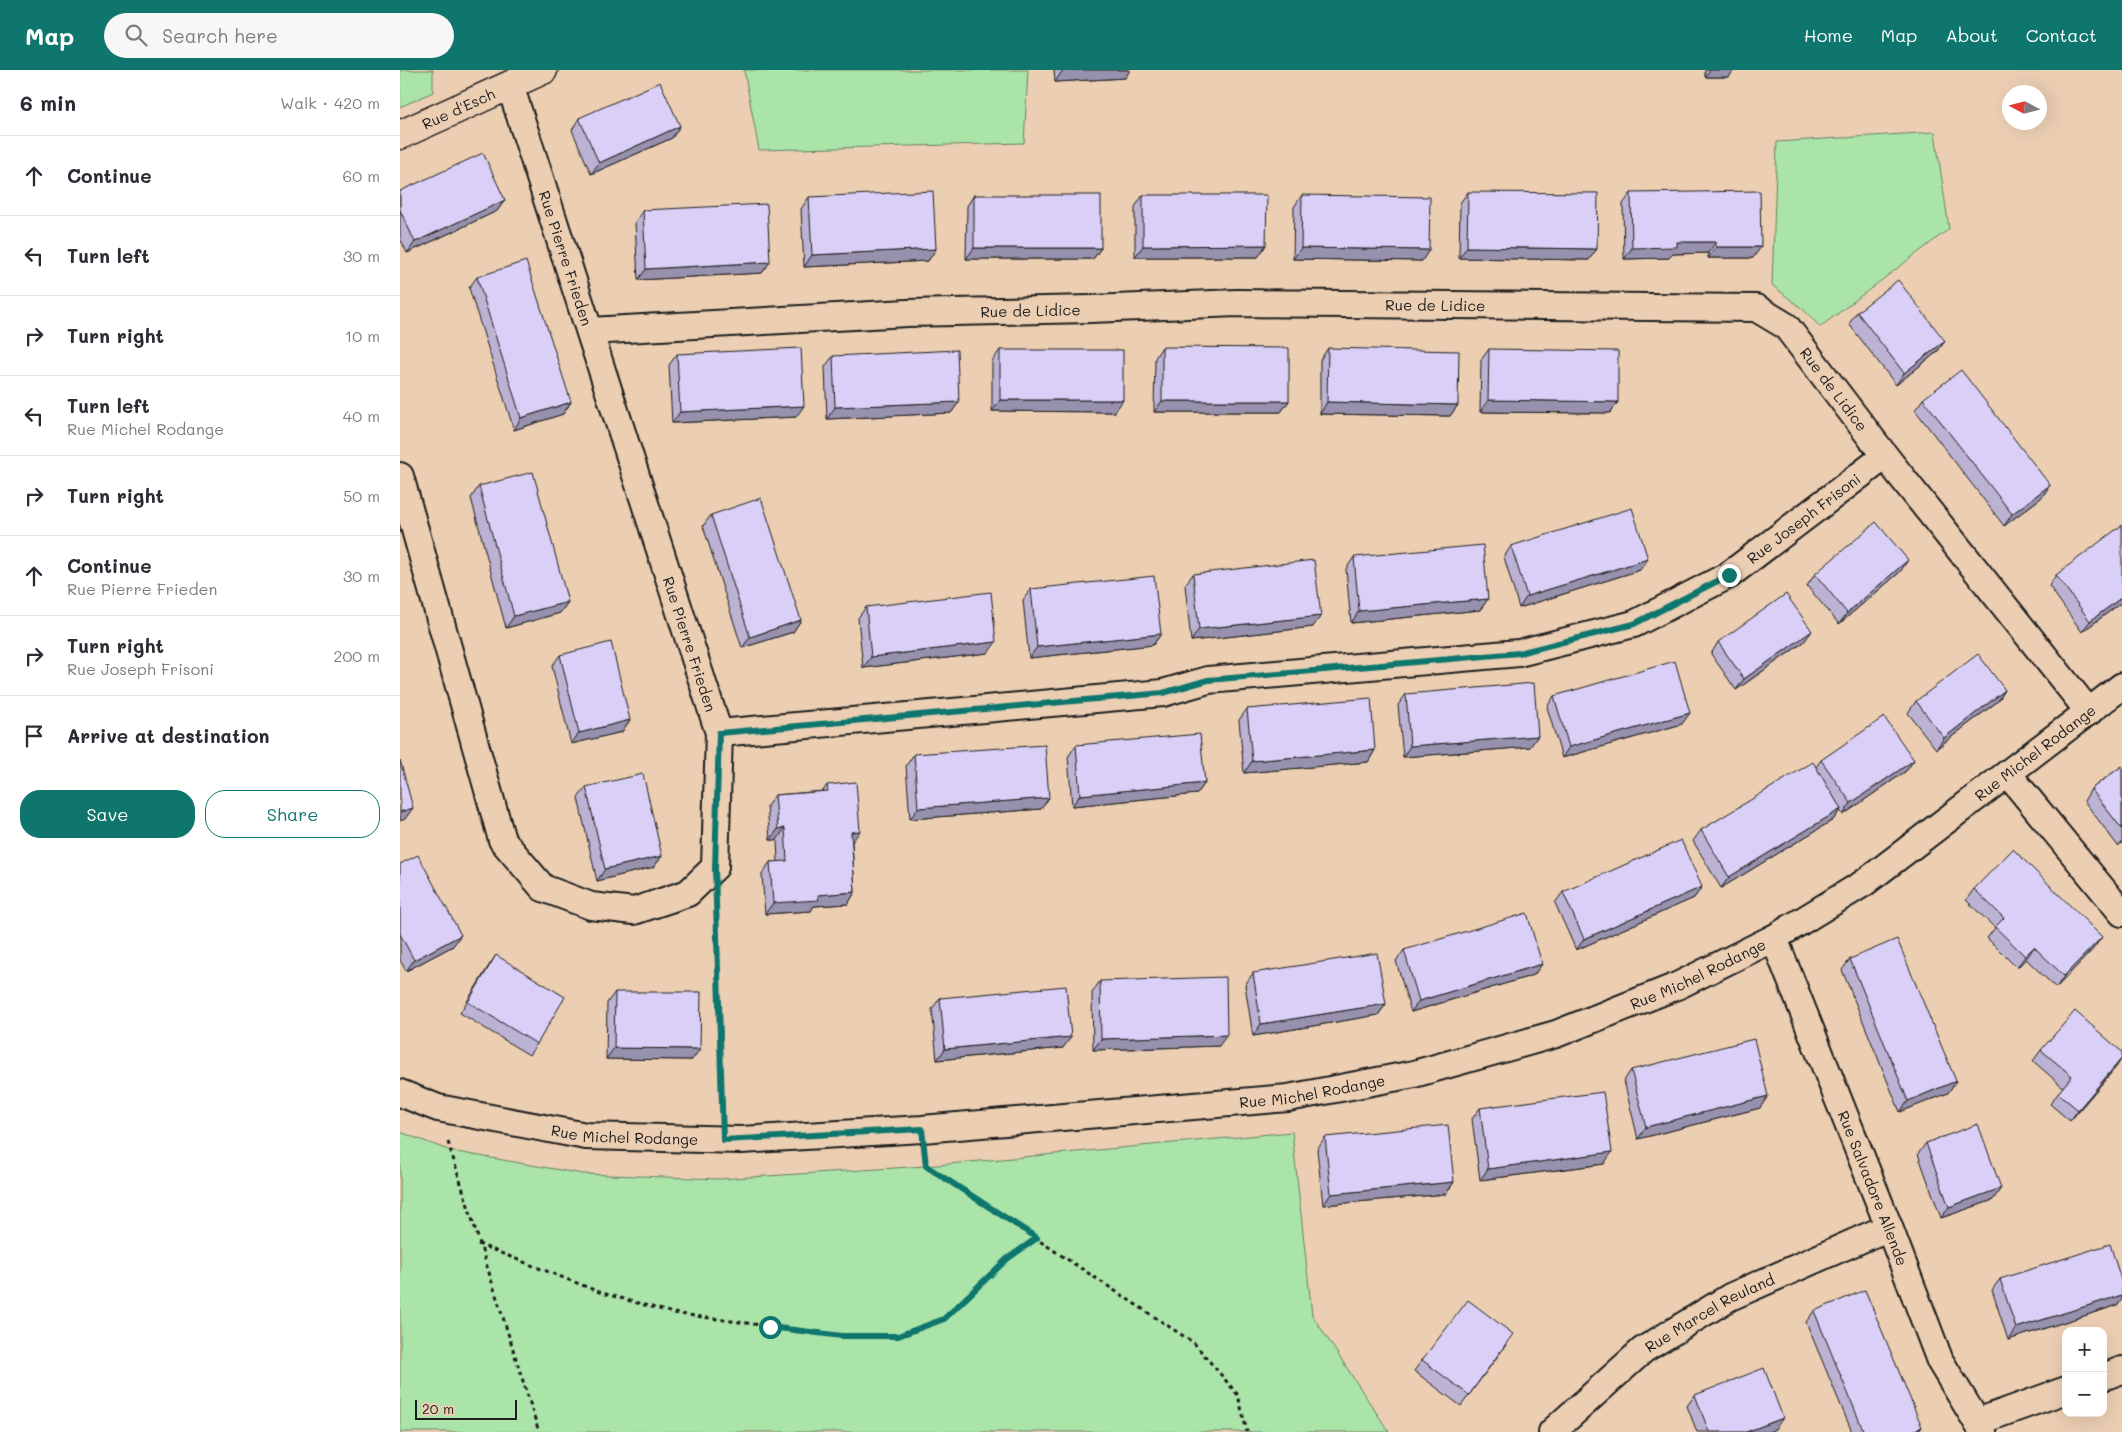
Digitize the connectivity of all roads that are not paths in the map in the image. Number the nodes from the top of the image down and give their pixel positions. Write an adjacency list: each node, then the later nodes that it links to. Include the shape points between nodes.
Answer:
1 (543, 70): 2 (main road, Rue d'Esch)
2 (510, 85): 3 (main road, Rue d'Esch); 4 (street, Rue Pierre Frieden)
3 (400, 135)
4 (590, 331): 5 (street, Rue de Lidice, via 908,313 1237,303 1756,308 1786,326); 9 (street, Rue Pierre Frieden)
5 (1885, 456): 8 (street, Rue de Lidice); 9 (street, Rue Joseph Frisoni, via 1729,575 1634,624 1519,653 1208,680 1163,693)
6 (400, 476): 9 (street, Rue Pierre Frieden, via 502,840 543,888 591,906 634,911 688,893 715,868)
7 (2122, 686): 8 (street, Rue Michel Rodange)
8 (2089, 712): 10 (street, Rue Michel Rodange)
9 (719, 733)
10 (2008, 774): 11 (street); 12 (street, Rue Michel Rodange, via 1864,883)
11 (2122, 913)
12 (1774, 938): 13 (street, Rue Michel Rodange, via 1677,986 1556,1034 1414,1074 1288,1098 922,1129 723,1140 586,1136 438,1108); 14 (street, Rue Salvadore Allende)
13 (400, 1093)
14 (1889, 1227): 18 (street, Rue Salvadore Allende, via 1940,1361); 19 (street, Rue Marcel Reuland, via 1730,1297 1643,1350)
15 (2122, 1370): 16 (street)
16 (2107, 1376)
17 (2062, 1392): 18 (street)
18 (1980, 1427)
19 (1552, 1432)

